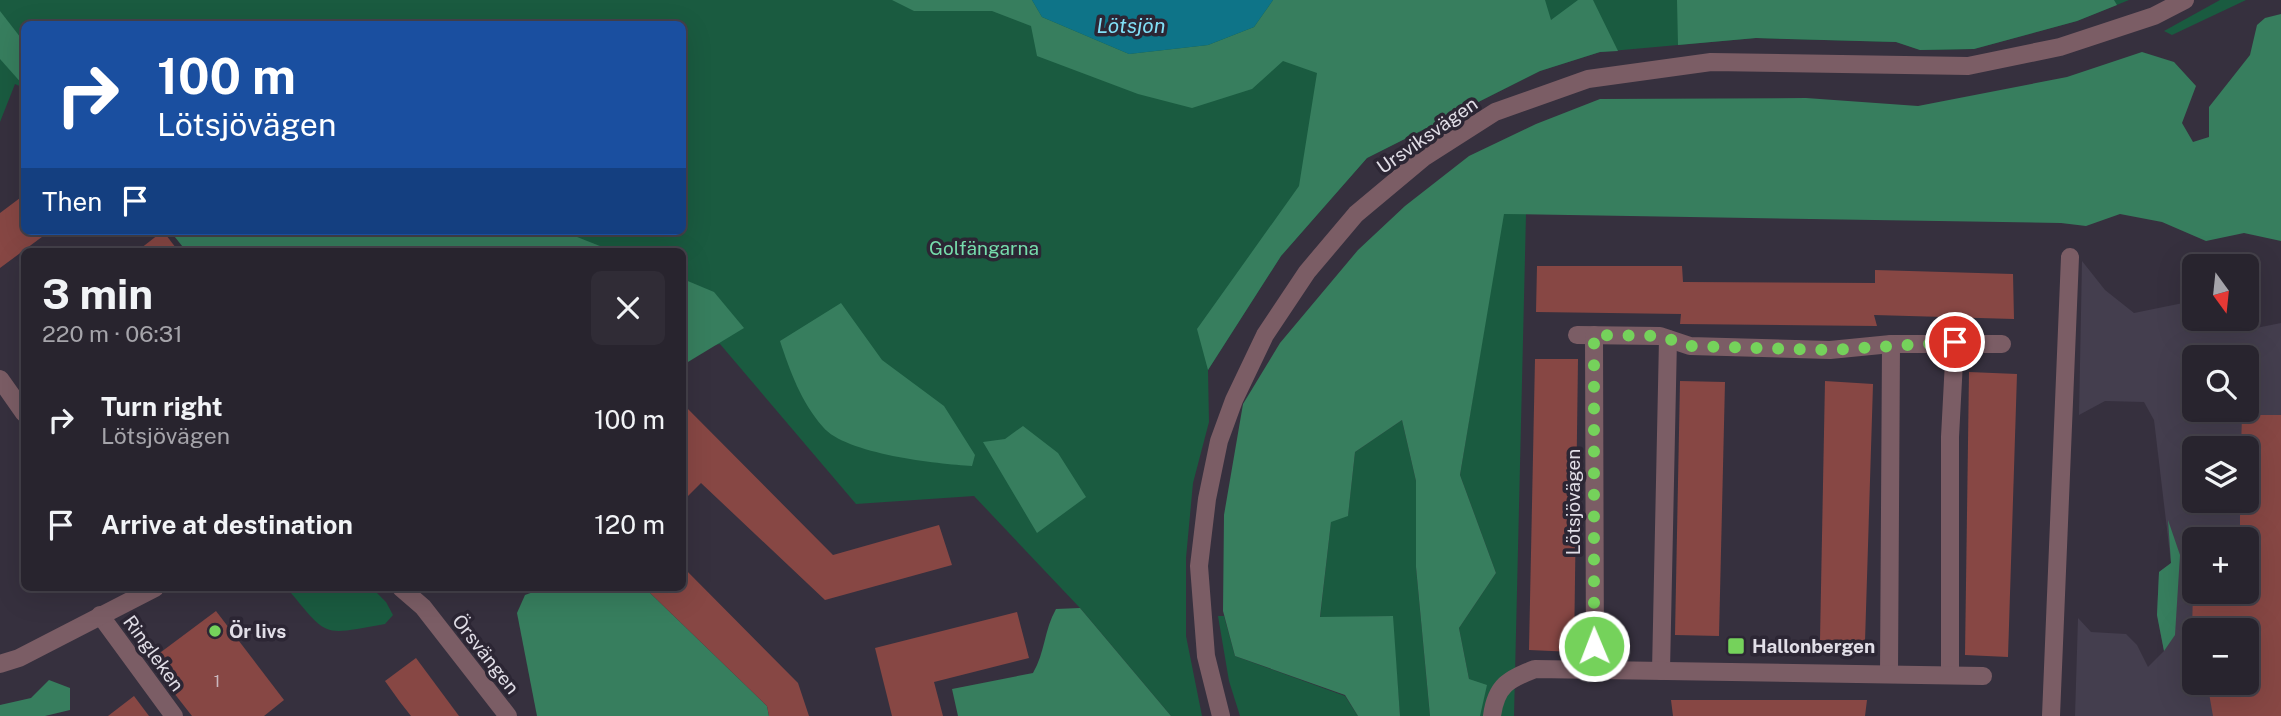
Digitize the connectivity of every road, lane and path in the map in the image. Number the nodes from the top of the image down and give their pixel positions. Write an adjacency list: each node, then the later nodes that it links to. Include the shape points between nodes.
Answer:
1 (2185, 0): 20 (street, Ursviksvägen, via 2154,16 2060,47 1968,66 1711,62 1588,79 1495,112 1423,158 1356,214 1307,272 1265,335 1219,441 1199,566 1206,656)
2 (2070, 257): 22 (street)
3 (1668, 339): 5 (street, Lötsjövägen, via 1690,346 1830,350); 13 (street, Lötsjövägen, via 1586,335); 14 (street)
4 (1955, 342): 5 (street, Lötsjövägen); 6 (street, Lötsjövägen); 16 (street, via 1950,437)
5 (1891, 344): 15 (street)
6 (2001, 344)
7 (0, 379): 8 (street)
8 (21, 409)
9 (148, 591): 11 (street)
10 (404, 591): 19 (street, Örsvängen, via 423,607)
11 (100, 615): 12 (street, via 19,659); 18 (street, Ringleken)
12 (0, 664)
13 (1595, 670): 14 (street); 21 (street, via 1535,669 1507,680 1493,704)
14 (1661, 671): 15 (street)
15 (1889, 674): 16 (street)
16 (1950, 675): 17 (street)
17 (1983, 676)
18 (174, 716)
19 (508, 716)
20 (1221, 716)
21 (1492, 716)
22 (2051, 716)

